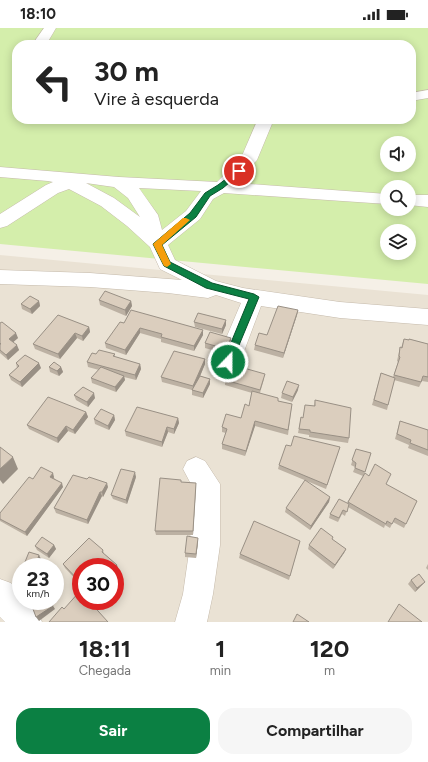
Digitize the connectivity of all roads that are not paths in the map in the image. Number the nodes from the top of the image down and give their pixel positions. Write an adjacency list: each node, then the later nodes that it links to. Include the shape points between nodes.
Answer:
1 (50, 28): 2 (street)
2 (42, 40)
3 (428, 94): 4 (street)
4 (416, 95)
5 (264, 124): 9 (street, via 249,160)
6 (0, 172): 7 (street)
7 (77, 180): 8 (street); 13 (street, via 52,189); 14 (street, via 92,194 144,230)
8 (118, 182): 9 (street); 14 (street, via 135,194 149,215)
9 (221, 187): 10 (street); 14 (street, via 207,195 193,215)
10 (380, 198)
11 (416, 200): 12 (street)
12 (428, 201)
13 (0, 222)
14 (158, 244): 16 (street, via 167,264 209,286)
15 (0, 277): 16 (street, via 90,280)
16 (249, 296): 17 (street, via 340,310); 18 (street)
17 (428, 317)
18 (228, 362)
19 (196, 469): 22 (street, via 206,484 205,545)
20 (0, 594): 21 (street)
21 (26, 622)
22 (191, 622)

